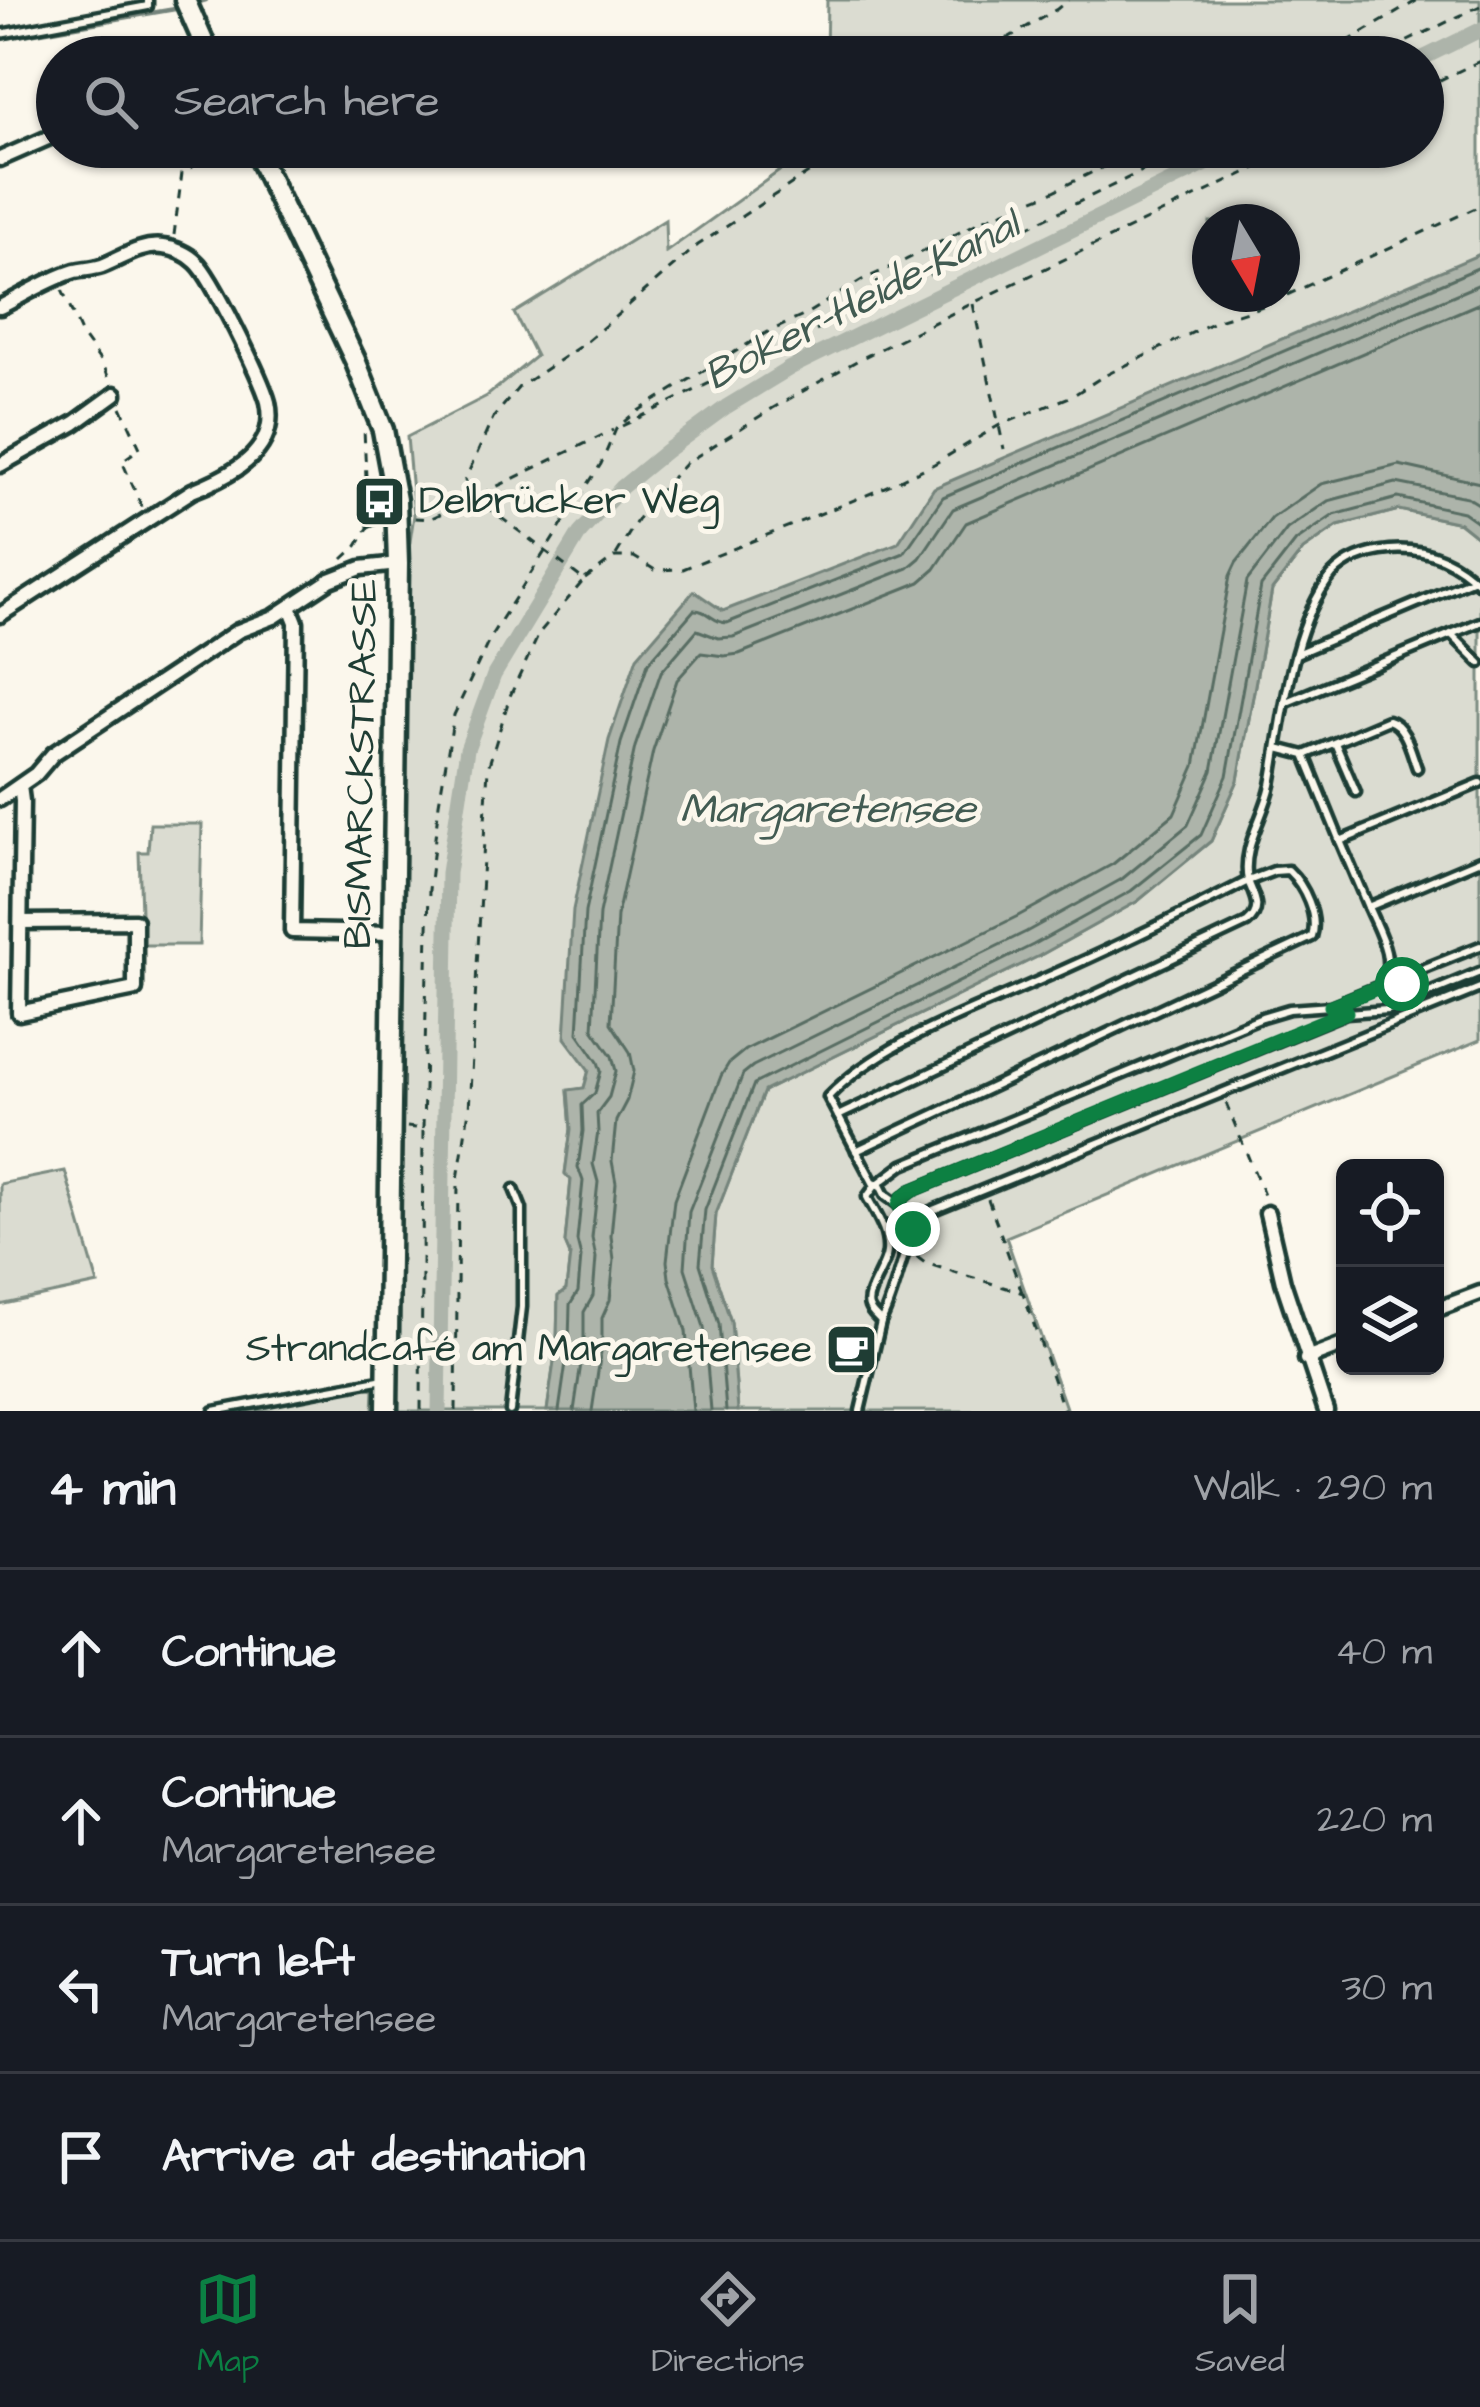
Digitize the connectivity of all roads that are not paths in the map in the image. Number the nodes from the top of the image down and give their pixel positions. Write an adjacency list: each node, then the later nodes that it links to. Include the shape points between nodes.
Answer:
1 (148, 0): 3 (lane)
2 (182, 2): 4 (main road)
3 (0, 34)
4 (199, 36)
5 (36, 143): 6 (street)
6 (0, 159)
7 (264, 168): 11 (main road, BISMARCKSTRASSE, via 383,430)
8 (0, 307): 14 (street, via 140,248 186,254 205,272 237,334 267,398 269,425 254,456)
9 (115, 394): 10 (street)
10 (0, 465)
11 (398, 564): 13 (street, via 330,580); 33 (main road, BISMARCKSTRASSE)
12 (1477, 582): 17 (lane); 17 (lane, via 1456,562 1426,553 1355,558 1321,592)
13 (290, 607): 25 (street, via 238,631 90,729); 33 (street, via 292,931)
14 (0, 615)
15 (1480, 622): 16 (lane)
16 (1451, 634): 18 (lane); 19 (lane)
17 (1296, 654): 19 (lane)
18 (1480, 663)
19 (1287, 702): 21 (lane)
20 (1336, 742): 22 (lane); 23 (lane, via 1394,721); 26 (lane)
21 (1278, 748): 22 (lane); 30 (lane, via 1245,866)
22 (1305, 755): 28 (lane)
23 (1417, 768)
24 (1480, 783): 28 (lane)
25 (20, 786): 27 (street); 32 (street)
26 (1356, 792)
27 (0, 799)
28 (1340, 841): 31 (lane)
29 (1480, 860): 31 (lane)
30 (1248, 881): 42 (lane, via 870,1061 828,1097); 42 (lane, via 1258,910 1247,923); 43 (lane, via 1288,870 1314,918 1312,937)
31 (1368, 907): 37 (lane, via 1388,955)
32 (21, 922): 32 (street, via 20,1013 135,989 134,921)
33 (393, 933): 54 (main road, BISMARCKSTRASSE)
34 (1480, 946): 36 (lane)
35 (1480, 972): 39 (lane)
36 (1399, 979): 37 (lane); 39 (lane)
37 (1382, 986): 40 (lane)
38 (1480, 988): 48 (lane)
39 (1420, 997): 41 (lane, via 1388,1010)
40 (1331, 1006): 41 (lane); 44 (lane, via 1262,1017 903,1166)
41 (1346, 1012): 46 (lane, via 911,1191)
42 (838, 1116): 43 (lane)
43 (856, 1151): 44 (lane)
44 (877, 1184): 46 (lane); 51 (lane, via 867,1197 887,1250 868,1296)
45 (514, 1189): 57 (lane, via 522,1209 522,1287)
46 (899, 1205): 48 (lane, via 907,1218)
47 (1268, 1213): 53 (street)
48 (921, 1215): 51 (lane)
49 (1480, 1293): 50 (street)
50 (1444, 1307)
51 (881, 1322): 58 (lane)
52 (1336, 1347): 53 (street)
53 (1306, 1358): 59 (street)
54 (388, 1378): 55 (lane); 56 (main road, BISMARCKSTRASSE)
55 (214, 1411)
56 (387, 1411)
57 (511, 1411)
58 (860, 1411)
59 (1326, 1411)

